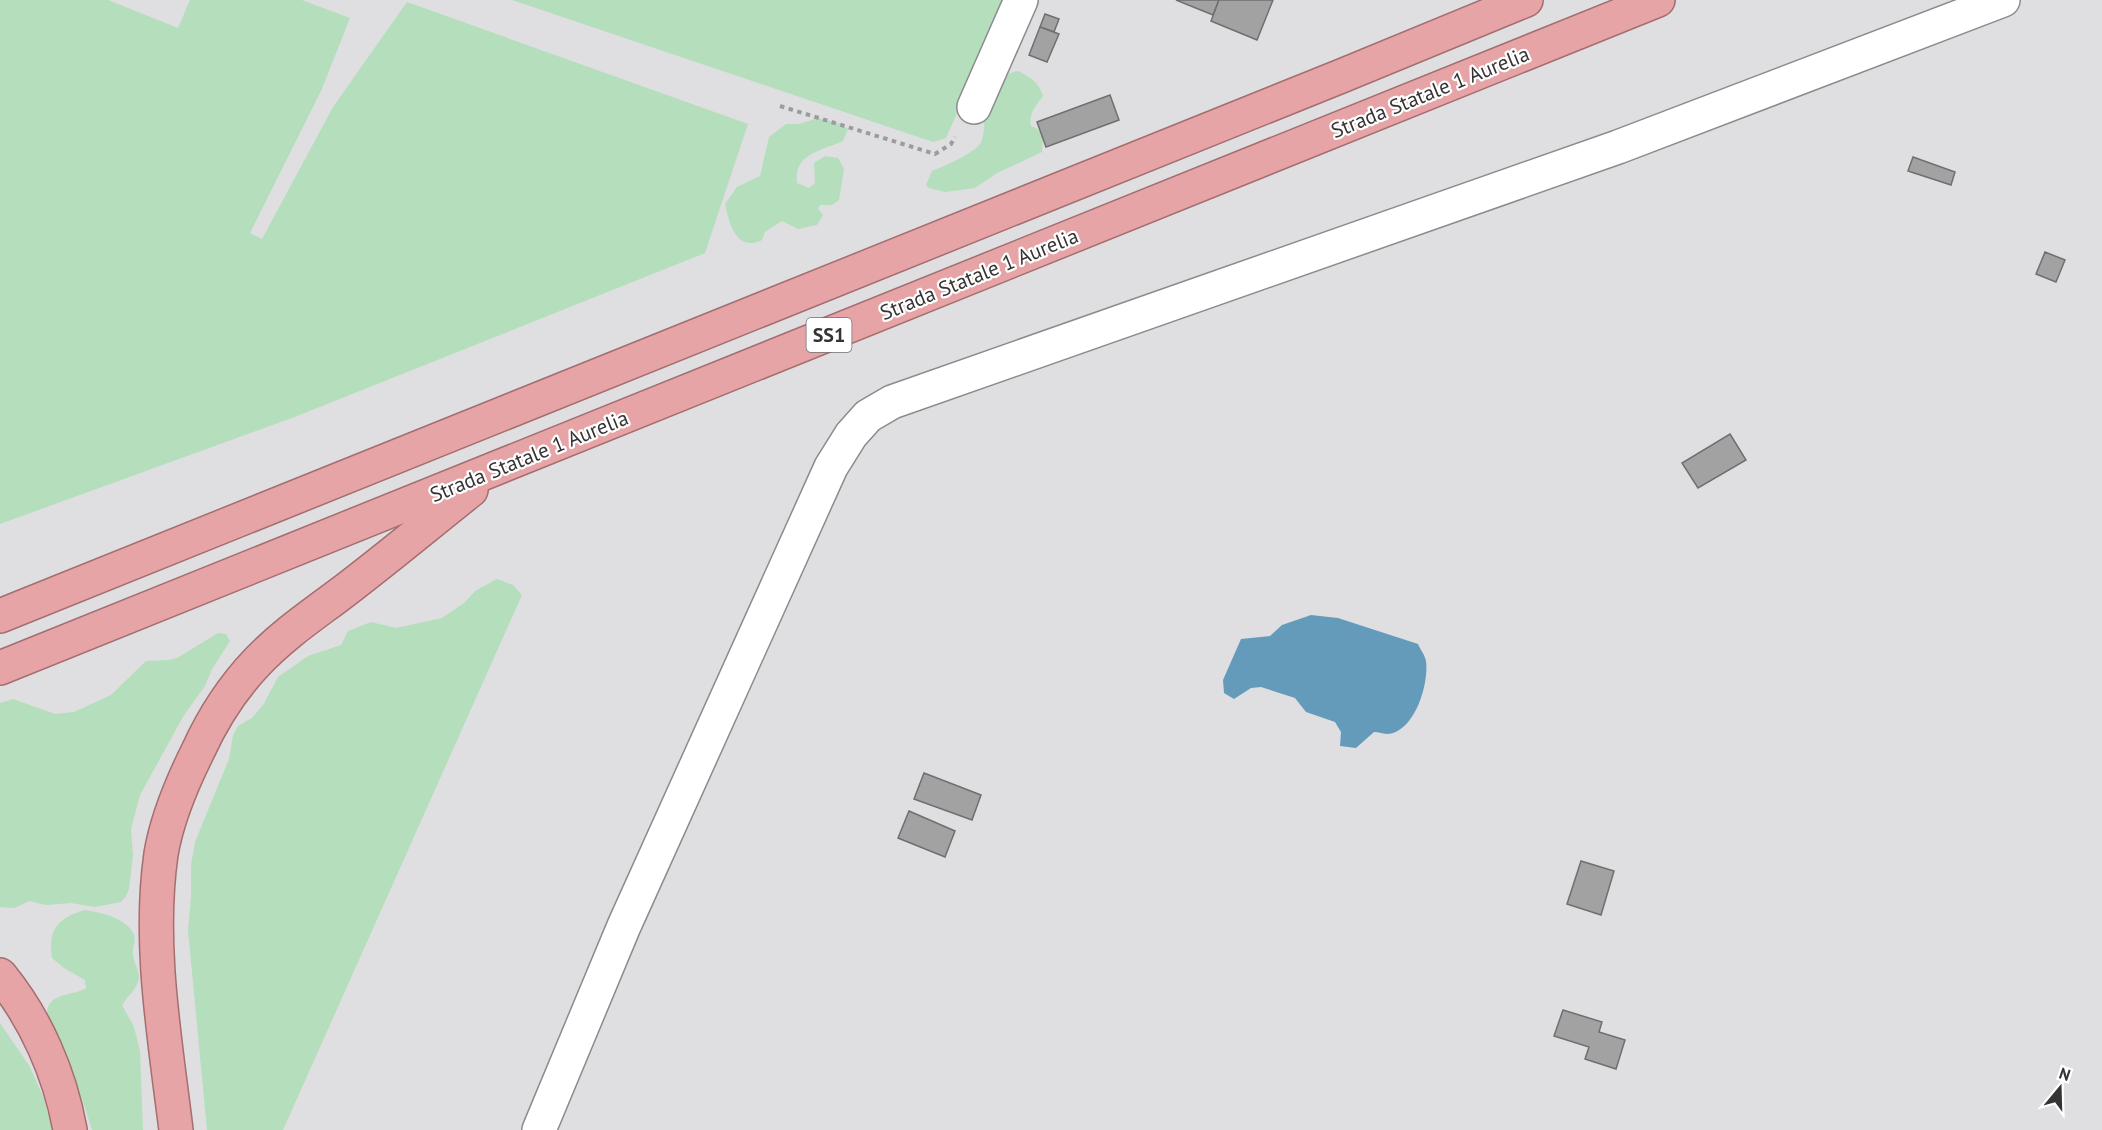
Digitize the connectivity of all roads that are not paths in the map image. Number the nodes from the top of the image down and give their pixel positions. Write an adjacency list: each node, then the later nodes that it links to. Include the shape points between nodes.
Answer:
1 (1021, 0): 5 (street)
2 (1526, 0): 7 (highway, SS1)
3 (1658, 0): 6 (highway, Strada Statale 1 Aurelia / SS1)
4 (2003, 0): 12 (street, via 1618,147 892,402 868,416 851,435 826,477 624,926)
5 (974, 107)
6 (499, 468): 8 (highway, Strada Statale 1 Aurelia / SS1); 11 (highway, via 298,623 232,691 186,774 162,852 158,896 160,1000)
7 (0, 616)
8 (0, 668)
9 (0, 975): 10 (highway, via 40,1038 55,1072)
10 (70, 1130)
11 (176, 1130)
12 (539, 1130)

